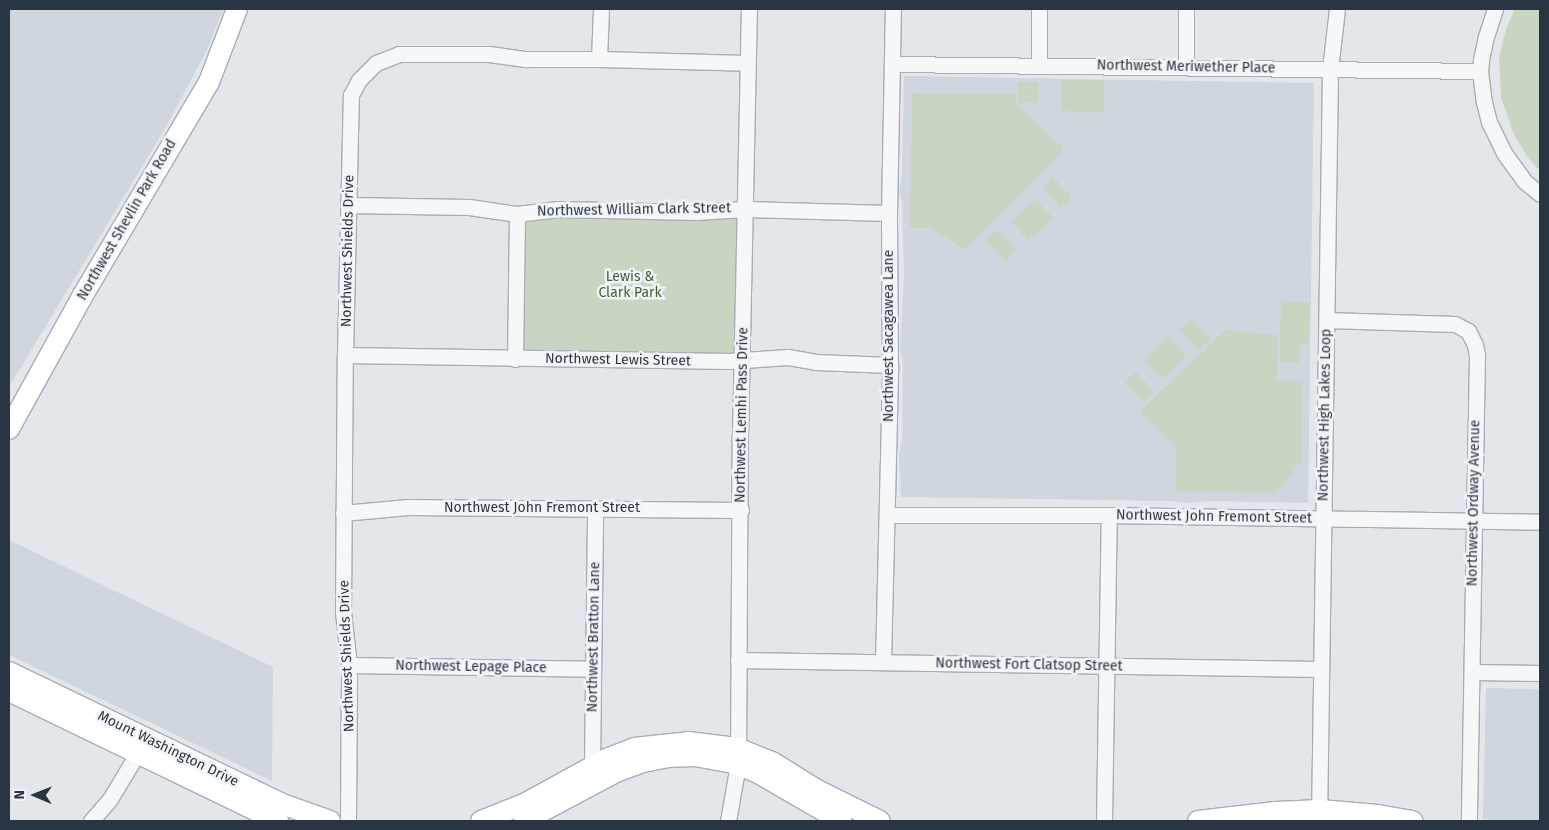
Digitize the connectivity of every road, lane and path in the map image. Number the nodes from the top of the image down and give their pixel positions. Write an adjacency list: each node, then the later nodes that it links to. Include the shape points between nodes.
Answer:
1 (237, 9): 26 (main road, Northwest Shevlin Park Road, via 209,82 83,295)
2 (601, 9): 9 (street)
3 (749, 9): 10 (street, Northwest Lemhi Pass Drive)
4 (893, 9): 11 (street, Northwest Sacagawea Lane)
5 (1039, 9): 12 (street)
6 (1186, 9): 13 (street)
7 (1337, 9): 14 (street, Northwest High Lakes Loop)
8 (1495, 9): 15 (street, via 1484,43)
9 (599, 59): 10 (street, Northwest Shields Drive); 17 (street, Northwest Shields Drive, via 399,54 376,63 359,80 351,95)
10 (747, 63): 18 (street, Northwest Lemhi Pass Drive)
11 (892, 64): 12 (street, Northwest Meriwether Place); 19 (street, Northwest Sacagawea Lane)
12 (1039, 65): 13 (street, Northwest Meriwether Place)
13 (1186, 67): 14 (street, Northwest Meriwether Place)
14 (1330, 69): 15 (street, Northwest Meriwether Place); 21 (street, Northwest High Lakes Loop)
15 (1480, 71): 16 (street, via 1484,102 1496,139 1513,168)
16 (1540, 194)
17 (349, 205): 20 (street, Northwest William Clark Street, via 469,207); 22 (street, Northwest Shields Drive)
18 (745, 208): 19 (street, Northwest William Clark Street); 20 (street, Northwest William Clark Street, via 696,212 558,210); 24 (street, Northwest Lemhi Pass Drive)
19 (889, 213): 25 (street, Northwest Sacagawea Lane)
20 (517, 214): 23 (street)
21 (1327, 320): 32 (street, Northwest High Lakes Loop); 33 (street, Northwest Ordway Avenue, via 1444,322 1468,331 1477,355)
22 (345, 354): 23 (street, Northwest Lewis Street); 29 (street, Northwest Shields Drive)
23 (515, 359): 24 (street, Northwest Lewis Street)
24 (742, 361): 25 (street, Northwest Lewis Street, via 788,357 815,362); 28 (street, Northwest Lemhi Pass Drive)
25 (890, 365): 30 (street, Northwest Sacagawea Lane)
26 (9, 429)
27 (595, 509): 28 (street, Northwest John Fremont Street); 29 (street, Northwest John Fremont Street, via 408,507); 39 (street, Northwest Bratton Lane)
28 (741, 510): 35 (street, Northwest Lemhi Pass Drive)
29 (343, 512): 37 (street, Northwest Shields Drive, via 343,612)
30 (887, 515): 31 (street, Northwest John Fremont Street); 36 (street, Northwest Sacagawea Lane)
31 (1109, 515): 32 (street, Northwest John Fremont Street); 38 (street)
32 (1322, 519): 33 (street, Northwest John Fremont Street); 40 (street, Northwest High Lakes Loop)
33 (1474, 521): 34 (street, Northwest John Fremont Street); 42 (street, Northwest Ordway Avenue)
34 (1540, 522)
35 (738, 660): 36 (street, Northwest Fort Clatsop Street); 46 (street, Northwest Lemhi Pass Drive)
36 (883, 662): 38 (street, Northwest Fort Clatsop Street)
37 (349, 665): 39 (street, Northwest Lepage Place); 52 (street, Northwest Shields Drive)
38 (1107, 666): 40 (street, Northwest Fort Clatsop Street); 58 (street)
39 (593, 669): 47 (street, Northwest Bratton Lane)
40 (1320, 669): 48 (street, Northwest High Lakes Loop)
41 (9, 672): 51 (main road, Mount Washington Drive, via 282,804)
42 (1472, 672): 43 (street); 61 (street, Northwest Ordway Avenue)
43 (1540, 673)
44 (9, 691): 45 (main road, Mount Washington Drive)
45 (137, 754): 49 (street, via 110,799); 50 (main road, Mount Washington Drive)
46 (737, 756): 47 (main road, via 705,743 658,744 634,748); 54 (main road, via 668,757 643,762 618,771); 55 (street, Northwest Lemhi Pass Drive); 56 (main road); 57 (main road, via 772,762 817,790)
47 (592, 766): 53 (main road, via 526,803)
48 (1320, 816): 59 (main road, via 1275,812); 60 (main road, via 1378,815)
49 (91, 821)
50 (278, 821)
51 (330, 821)
52 (348, 821)
53 (481, 821)
54 (524, 821)
55 (728, 821)
56 (841, 821)
57 (880, 821)
58 (1104, 821)
59 (1198, 821)
60 (1412, 821)
61 (1469, 821)

